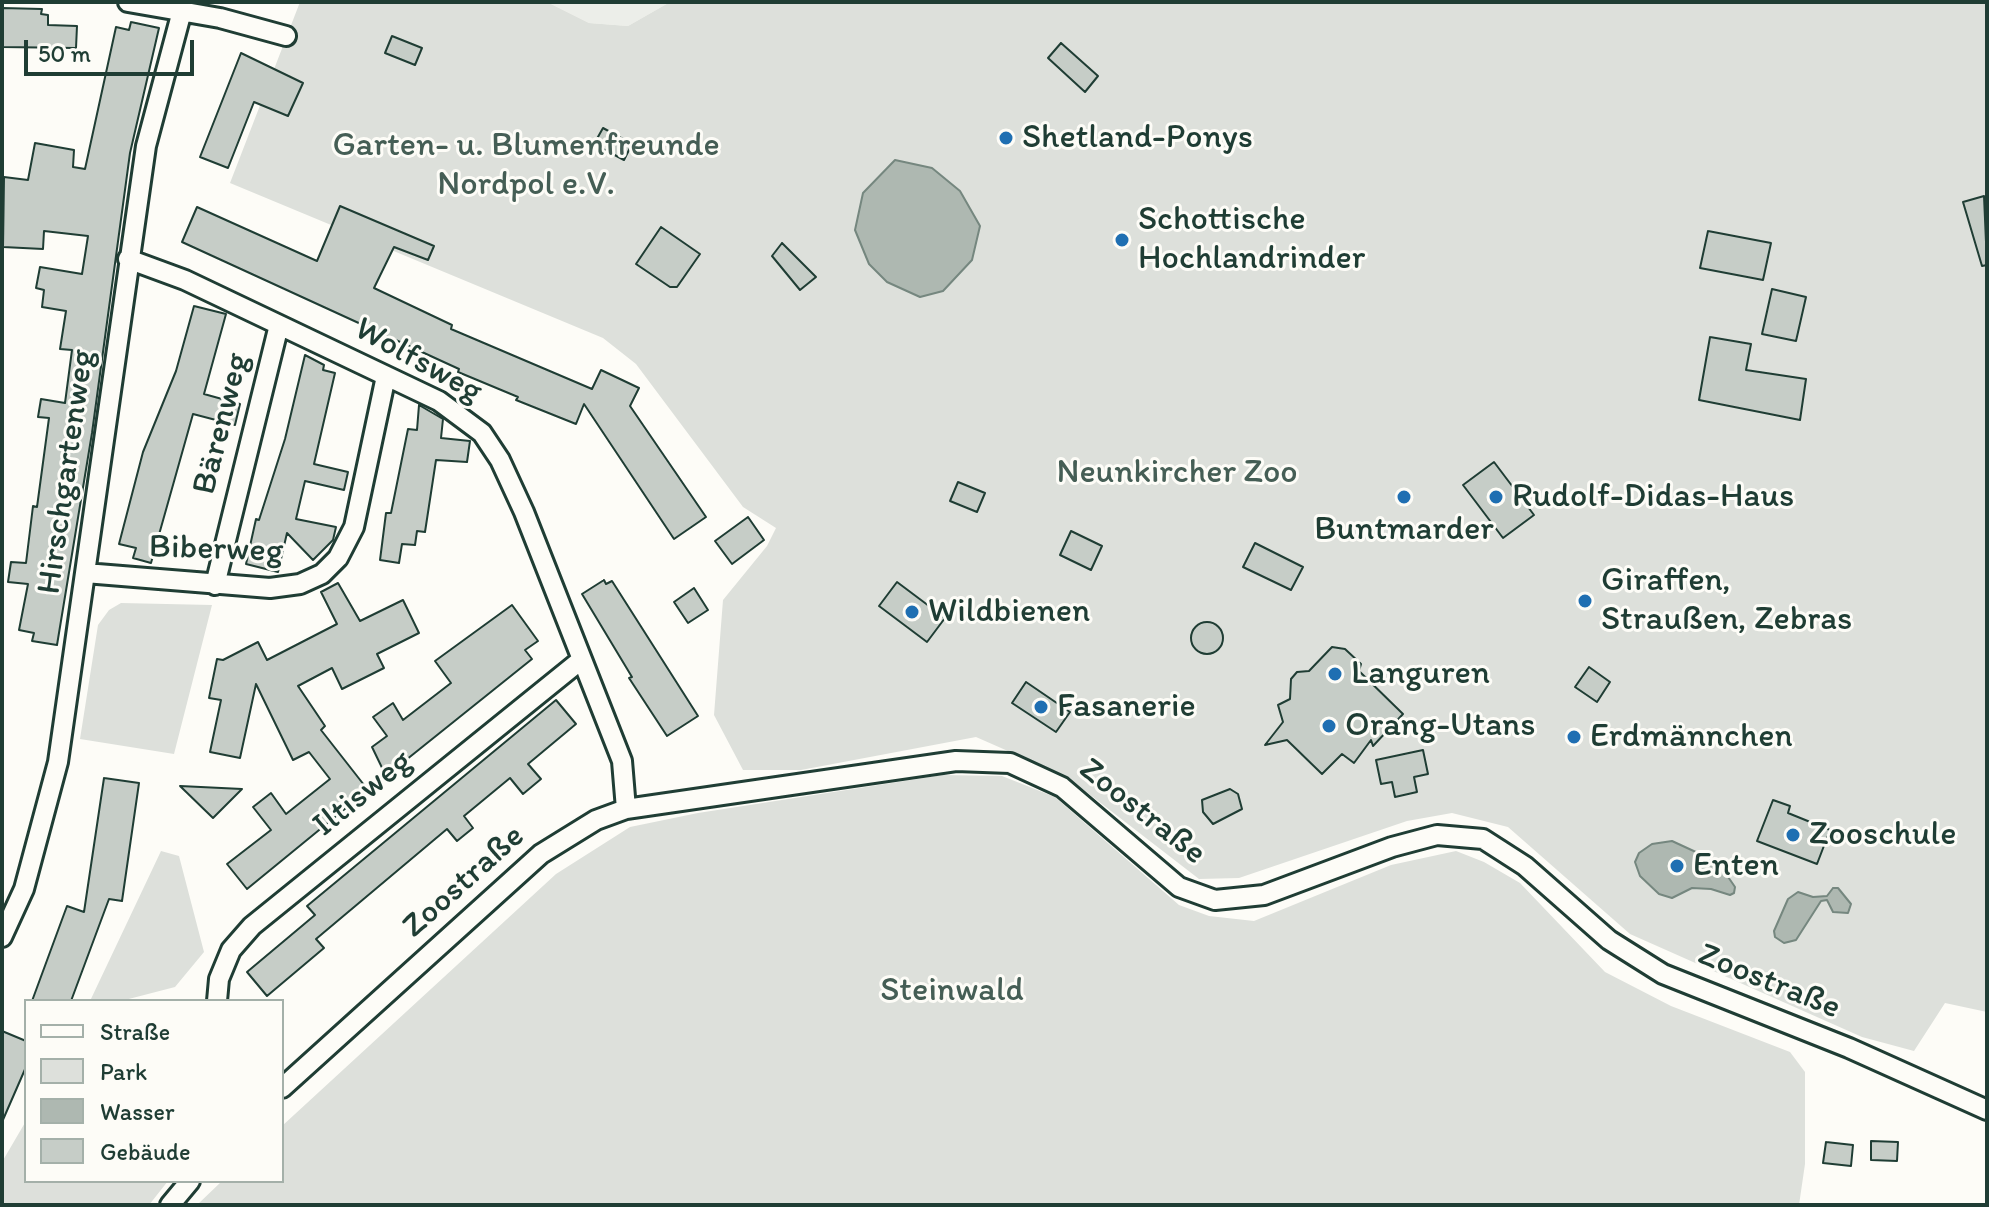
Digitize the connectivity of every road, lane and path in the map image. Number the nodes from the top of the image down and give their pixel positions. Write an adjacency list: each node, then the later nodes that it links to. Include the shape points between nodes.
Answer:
1 (128, 2): 2 (street)
2 (182, 11): 3 (street); 4 (street, Hirschgartenweg, via 146,146)
3 (286, 36)
4 (128, 259): 5 (street, Wolfsweg); 7 (street, Hirschgartenweg)
5 (279, 325): 6 (street, Wolfsweg); 8 (street, Bärenweg)
6 (386, 376): 8 (street, Biberweg, via 354,527 338,558 322,574 300,584); 9 (street, Wolfsweg, via 439,401 482,433 524,512)
7 (85, 573): 8 (street, Biberweg); 11 (street, Hirschgartenweg, via 58,762 24,889)
8 (215, 585)
9 (581, 660): 10 (street, Wolfsweg, via 622,761); 12 (street, Iltisweg, via 252,926 231,950)
10 (626, 809): 13 (street, Zoostraße, via 570,834 541,854); 14 (street, Zoostraße, via 956,761 1010,763 1062,787 1179,887 1215,900 1264,895 1437,835 1483,839 1525,866 1609,940 1663,974)
11 (2, 937)
12 (217, 999)
13 (284, 1086)
14 (1987, 1110)
15 (188, 1183): 16 (street)
16 (170, 1205)

